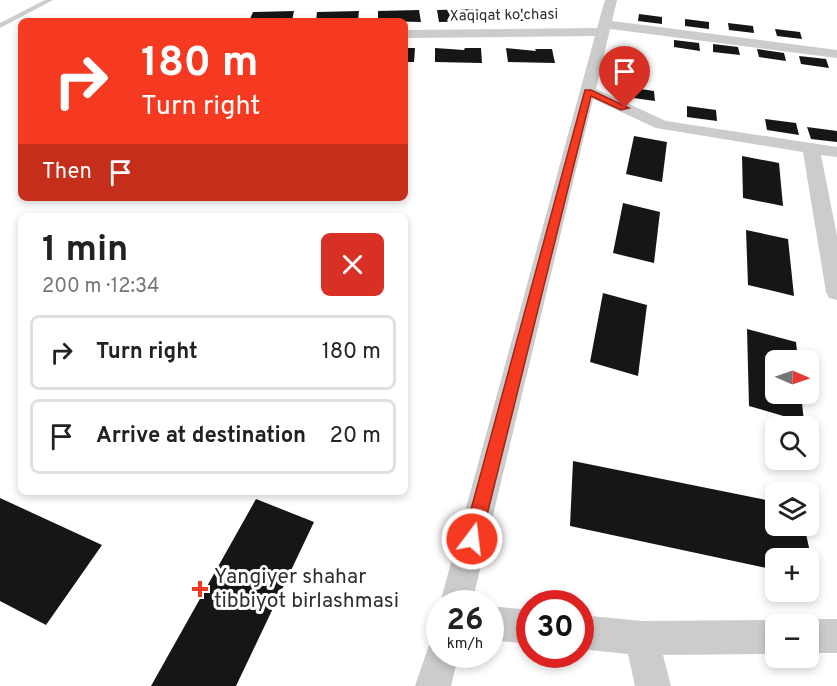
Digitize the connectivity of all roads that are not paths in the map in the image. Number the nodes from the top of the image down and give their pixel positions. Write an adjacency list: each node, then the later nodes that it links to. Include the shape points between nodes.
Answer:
1 (50, 0): 3 (lane)
2 (611, 0): 4 (street)
3 (0, 26)
4 (604, 28): 5 (street, Xaqiqat ko'chasi); 6 (street, Xaqiqat ko'chasi); 7 (street)
5 (408, 34)
6 (837, 54)
7 (588, 91): 8 (street, via 662,124); 11 (street)
8 (811, 148): 9 (street); 10 (street)
9 (837, 152)
10 (837, 292)
11 (459, 590)
12 (594, 633): 16 (street)
13 (819, 636): 14 (street)
14 (837, 636)
15 (765, 637): 16 (street)
16 (642, 638): 19 (street)
17 (438, 668): 18 (street)
18 (433, 686)
19 (653, 686)

